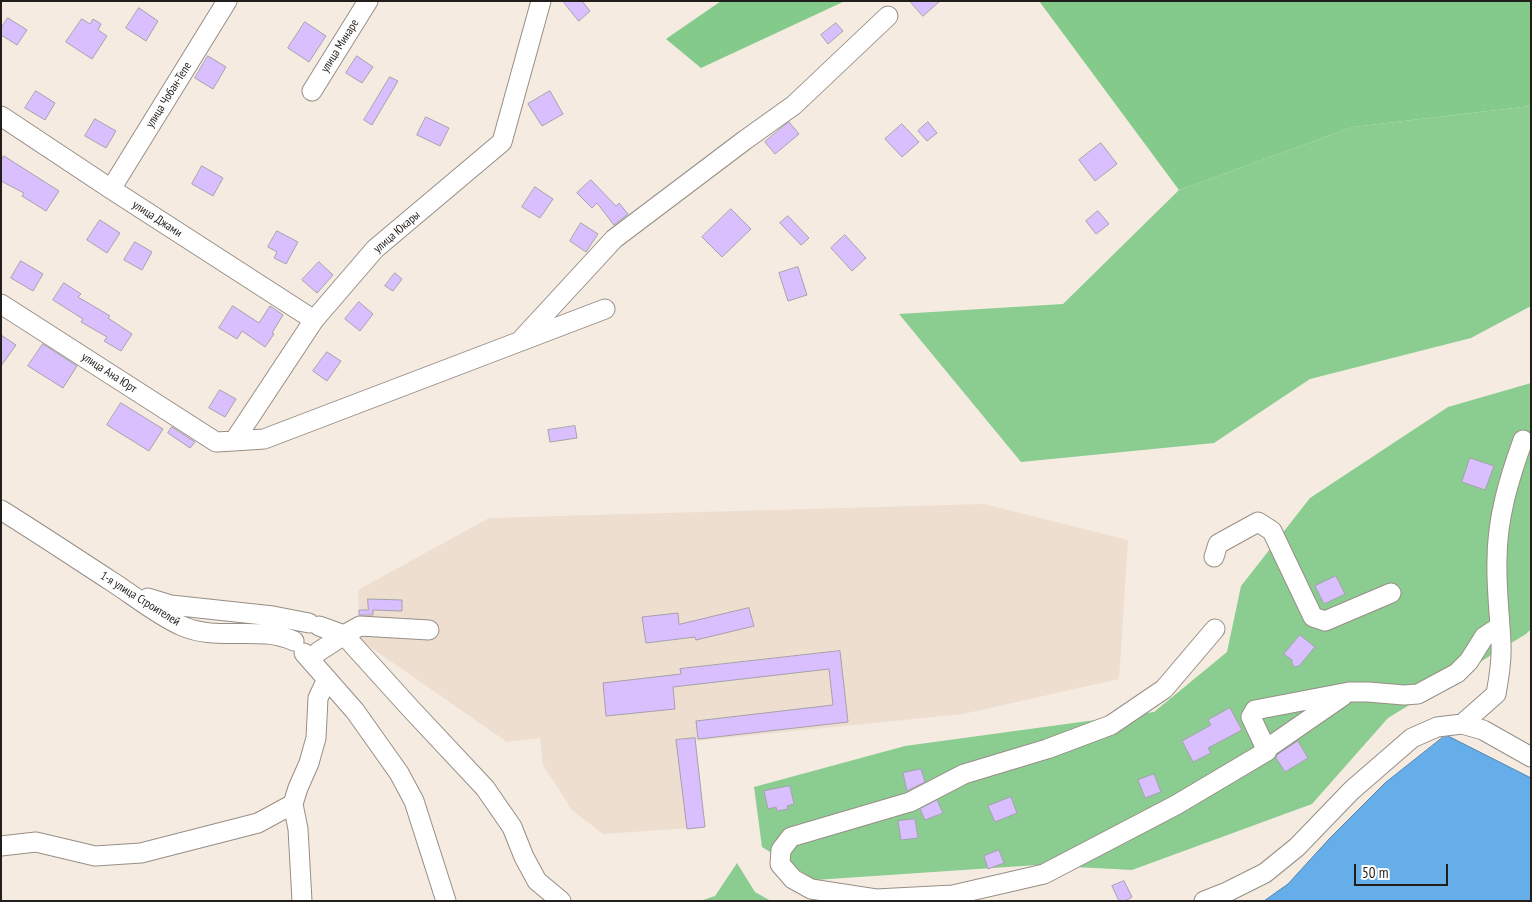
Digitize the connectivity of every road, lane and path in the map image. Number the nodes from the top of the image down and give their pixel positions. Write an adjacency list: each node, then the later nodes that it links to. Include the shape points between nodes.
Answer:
1 (228, 1): 7 (street, улица Чобан-Тепе)
2 (368, 1): 5 (street, улица Минаре)
3 (541, 1): 10 (street, улица Юкары, via 502,142 375,249)
4 (888, 16): 11 (street, via 794,105 614,238)
5 (312, 91)
6 (1, 116): 7 (street, улица Джами)
7 (111, 189): 10 (street, улица Джами)
8 (1, 304): 13 (street, улица Ана Юрт)
9 (605, 309): 11 (street)
10 (314, 320): 13 (street, улица Юкары)
11 (520, 341): 13 (street, via 264,439)
12 (1523, 440): 19 (street, via 1501,512 1496,559)
13 (225, 441)
14 (1, 510): 16 (street, 1-я улица Строителей)
15 (1214, 557): 17 (street, via 1218,544 1258,522 1272,530 1313,617 1325,622)
16 (111, 581): 18 (street, via 141,596 171,605 274,616); 23 (street, 1-я улица Строителей, via 182,626 208,634 283,636)
17 (1391, 593)
18 (314, 625): 22 (street); 23 (street, via 300,627 294,636); 23 (street, via 324,634 324,644)
19 (1499, 627): 25 (street, via 1484,637 1457,673 1418,694); 26 (street, via 1502,645 1496,694)
20 (1215, 628): 25 (street, via 1164,689 1111,725 964,774 910,802 791,837 781,850 780,864 793,879 810,889 876,899 953,895 1044,874 1176,805 1268,751 1251,717 1255,710)
21 (429, 630): 22 (street, via 360,626)
22 (344, 635): 23 (street); 33 (street, via 485,788 512,828 537,882)
23 (305, 649): 24 (street)
24 (328, 679): 29 (street, via 318,698 316,738); 32 (street, via 369,730 414,801)
25 (1349, 692): 27 (street)
26 (1462, 724): 28 (street, via 1483,730); 34 (street, via 1438,727 1412,738 1265,873)
27 (1272, 745)
28 (1531, 756)
29 (293, 804): 30 (street, via 258,823 141,853 96,856 36,842); 31 (street, via 298,829)
30 (1, 846)
31 (302, 901)
32 (446, 901)
33 (561, 901)
34 (1204, 901)

